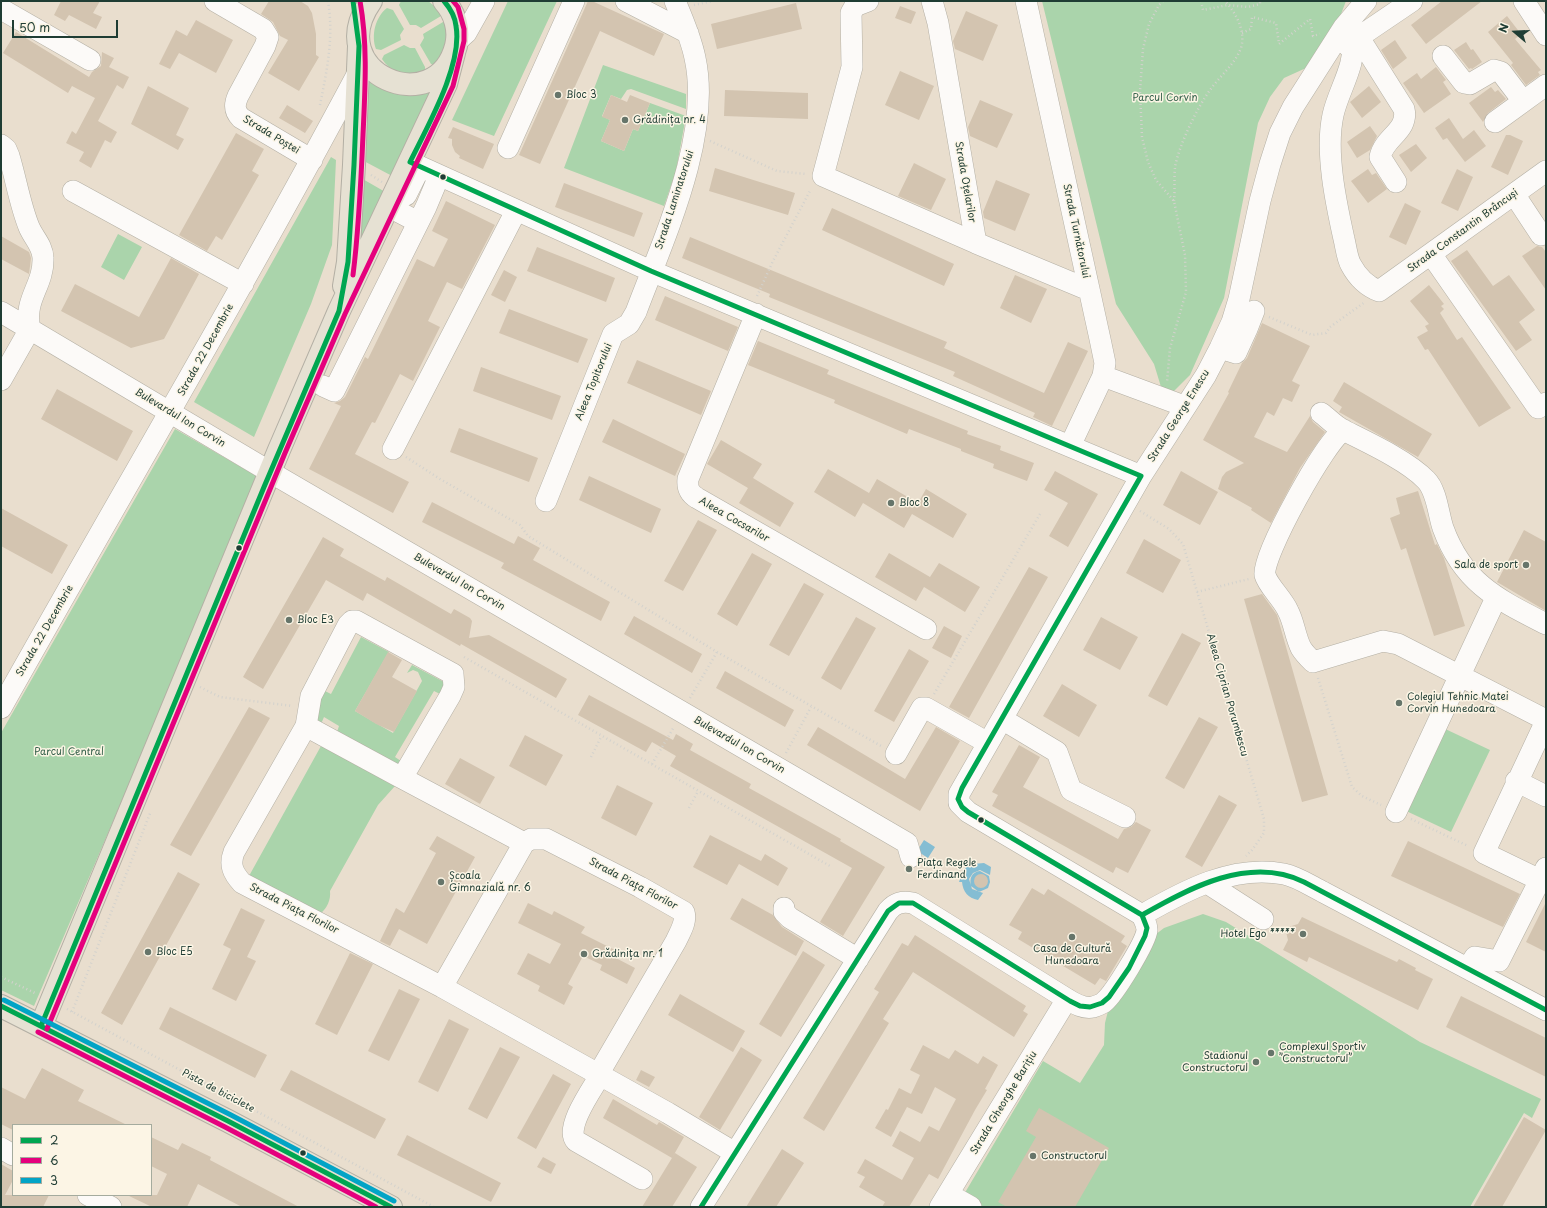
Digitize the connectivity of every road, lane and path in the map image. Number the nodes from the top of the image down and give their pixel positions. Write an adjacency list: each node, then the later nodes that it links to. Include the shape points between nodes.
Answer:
1 (215, 1): 38 (street, Strada Poștei, via 263,29 268,37 235,103 236,113)
2 (353, 1): 25 (main road)
3 (371, 1): 25 (main road, via 363,14)
4 (444, 1): 27 (main road, via 455,20)
5 (484, 1): 27 (street)
6 (574, 1): 37 (street)
7 (626, 1): 22 (street)
8 (675, 1): 22 (street, Strada Laminatorului)
9 (868, 1): 42 (street, via 855,6 851,13 852,67)
10 (932, 1): 50 (street, Strada Oțelarilor)
11 (1026, 1): 54 (street, Strada Turnătorului)
12 (1163, 1): 46 (path, via 1149,24 1143,49 1140,92 1142,138 1156,180)
13 (1201, 1): 19 (path, via 1203,10)
14 (1225, 1): 19 (path)
15 (1260, 1): 19 (path, via 1260,4 1248,7)
16 (1366, 1): 31 (street, Strada George Enescu, via 1344,27)
17 (1412, 1): 26 (street, Strada George Enescu)
18 (1524, 1): 24 (street)
19 (1228, 5): 23 (path, via 1239,22)
20 (1, 8): 29 (street)
21 (1324, 32): 23 (path, via 1313,36 1310,19 1279,44 1276,23 1252,17 1251,29)
22 (688, 33): 35 (street, Strada Laminatorului, via 695,59 698,86)
23 (1242, 33): 46 (path, via 1241,47 1234,60 1210,91 1184,140 1175,169)
24 (1546, 35)
25 (358, 37): 27 (main road, via 364,59 372,71 398,84 412,85 426,82 436,76 446,68); 30 (main road)
26 (1355, 38): 31 (street, Strada George Enescu); 43 (street, via 1404,109 1403,126 1383,147 1380,157); 55 (street, via 1352,61 1337,97 1332,118 1332,172 1338,212 1351,264 1368,287)
27 (456, 47): 39 (main road, via 446,84)
28 (1443, 56): 33 (street, via 1464,83 1470,84 1494,70 1501,72)
29 (90, 60)
30 (358, 73): 38 (street, Strada 22 Decembrie); 57 (main road, via 348,262)
31 (1310, 80): 59 (street, Strada George Enescu, via 1280,133 1270,164 1239,299)
32 (1546, 86): 33 (street)
33 (1523, 101): 34 (street)
34 (1495, 122)
35 (695, 134): 42 (path, via 777,172); 52 (street, Strada Laminatorului, via 678,197)
36 (1, 145): 60 (street, via 9,156 29,228 44,255 43,269 27,317)
37 (508, 148)
38 (312, 160): 53 (street, Strada 22 Decembrie)
39 (415, 164): 41 (street); 48 (street, via 402,204); 57 (main road)
40 (1546, 171): 45 (street, Strada Constantin Brâncuși)
41 (440, 176): 47 (street); 48 (street)
42 (822, 176): 50 (street); 58 (path, via 816,179 773,261)
43 (1396, 182)
44 (73, 191): 53 (street)
45 (1514, 194): 49 (street); 51 (street, Strada Constantin Brâncuși)
46 (1174, 201): 64 (path, via 1186,255 1186,292 1170,348)
47 (516, 211): 52 (street); 70 (street)
48 (418, 222): 57 (street)
49 (1541, 235)
50 (976, 243): 54 (street)
51 (1431, 254): 55 (street, Strada Constantin Brâncuși); 65 (street)
52 (651, 271): 58 (street); 73 (street, Aleea Topitorului, via 632,320 613,334)
53 (242, 284): 66 (street, Strada 22 Decembrie)
54 (1090, 290): 61 (street, Strada Turnătorului, via 1105,362)
55 (1380, 291): 59 (path, via 1330,327 1326,334 1312,335)
56 (1, 312): 60 (street, Bulevardul Ion Corvin)
57 (356, 312): 63 (street, via 334,390); 71 (main road)
58 (753, 313): 69 (street); 80 (street, Aleea Cocsarilor, via 688,479 687,486 690,492)
59 (1244, 321): 64 (street, Strada George Enescu, via 1220,348 1206,375)
60 (30, 329): 62 (street); 66 (street, Bulevardul Ion Corvin)
61 (1103, 376): 64 (street); 69 (street)
62 (1, 380)
63 (323, 386)
64 (1175, 403): 72 (street, Strada George Enescu)
65 (1542, 405)
66 (170, 413): 71 (street, Bulevardul Ion Corvin); 87 (street, Strada 22 Decembrie)
67 (1322, 413): 68 (street)
68 (1344, 430): 76 (street, via 1330,443 1281,528 1268,556); 78 (street, via 1405,464 1428,481 1449,543 1459,561 1475,581)
69 (1070, 446): 72 (street)
70 (393, 449): 81 (path, via 520,526 528,536)
71 (270, 472): 89 (street, Bulevardul Ion Corvin); 121 (main road)
72 (1141, 476): 74 (street, Strada George Enescu)
73 (546, 501)
74 (1125, 504): 77 (path, Aleea Ciprian Porumbescu, via 1145,513 1169,529 1183,544); 91 (street, Strada George Enescu)
75 (1040, 514): 88 (path)
76 (1265, 575): 77 (path); 83 (street, via 1288,611 1302,649)
77 (1197, 592): 109 (path, Aleea Ciprian Porumbescu, via 1264,819 1264,833)
78 (1496, 598): 79 (street); 84 (street)
79 (1546, 624)
80 (926, 629)
81 (717, 652): 86 (path); 89 (path)
82 (464, 657): 93 (path)
83 (1313, 662): 84 (street, via 1383,640 1398,644); 104 (path, via 1352,787 1362,796)
84 (1461, 676): 92 (street); 104 (street)
85 (200, 687): 90 (path, via 220,697)
86 (811, 707): 95 (path); 98 (path)
87 (1, 708)
88 (926, 708): 94 (street); 95 (street, via 922,708)
89 (683, 712): 97 (path); 98 (street, Bulevardul Ion Corvin)
90 (307, 717): 99 (street); 99 (street, Strada Piața Florilor, via 311,696 352,621 360,622 454,674 454,687 450,696); 119 (street, Strada Piața Florilor, via 234,852 231,860 232,869 242,882)
91 (1002, 719): 94 (street, Strada George Enescu); 105 (street, via 1057,752 1071,790)
92 (1546, 720): 100 (street)
93 (601, 737): 96 (path); 97 (path)
94 (988, 743): 114 (street, Strada George Enescu, via 959,794 959,803 968,812)
95 (896, 754)
96 (591, 757)
97 (652, 764): 101 (path)
98 (778, 768): 108 (street, Bulevardul Ion Corvin, via 907,843)
99 (402, 778): 106 (street)
100 (1516, 781): 102 (street); 107 (street)
101 (698, 791): 103 (path); 110 (path)
102 (1546, 796)
103 (689, 808)
104 (1396, 812): 107 (path)
105 (1125, 817)
106 (524, 843): 119 (street); 125 (street, Strada Piața Florilor, via 531,839 546,839 684,912 685,917 676,941)
107 (1484, 853): 111 (street)
108 (910, 857)
109 (1242, 860)
110 (830, 866)
111 (1544, 876): 117 (street, via 1500,961 1475,957)
112 (1207, 883): 114 (street, via 1172,898); 115 (street); 117 (street, via 1250,873 1268,872 1285,875 1323,892)
113 (784, 908): 116 (street, via 784,912 790,918)
114 (1142, 915): 120 (street, via 1146,924 1145,936 1112,994 1104,1003 1085,1007)
115 (1262, 919)
116 (858, 959): 120 (street, via 888,911 900,902 913,903); 127 (street)
117 (1468, 968): 123 (street)
118 (1, 977): 121 (path, Pista de biciclete)
119 (442, 987): 125 (street, Strada Piața Florilor)
120 (1067, 999): 131 (street, Strada Gheorghe Barițiu)
121 (52, 1001): 124 (main road); 134 (path, Pista de biciclete)
122 (1, 1006): 124 (main road)
123 (1546, 1010)
124 (41, 1026): 133 (main road)
125 (600, 1074): 127 (street, Strada Piața Florilor); 129 (street, via 573,1124 572,1135 576,1141)
126 (1, 1148): 128 (street)
127 (735, 1153): 135 (street)
128 (12, 1154)
129 (642, 1179)
130 (90, 1196): 132 (street)
131 (944, 1200): 136 (street)
132 (111, 1207)
133 (391, 1207)
134 (434, 1207)
135 (700, 1207)
136 (971, 1207)

